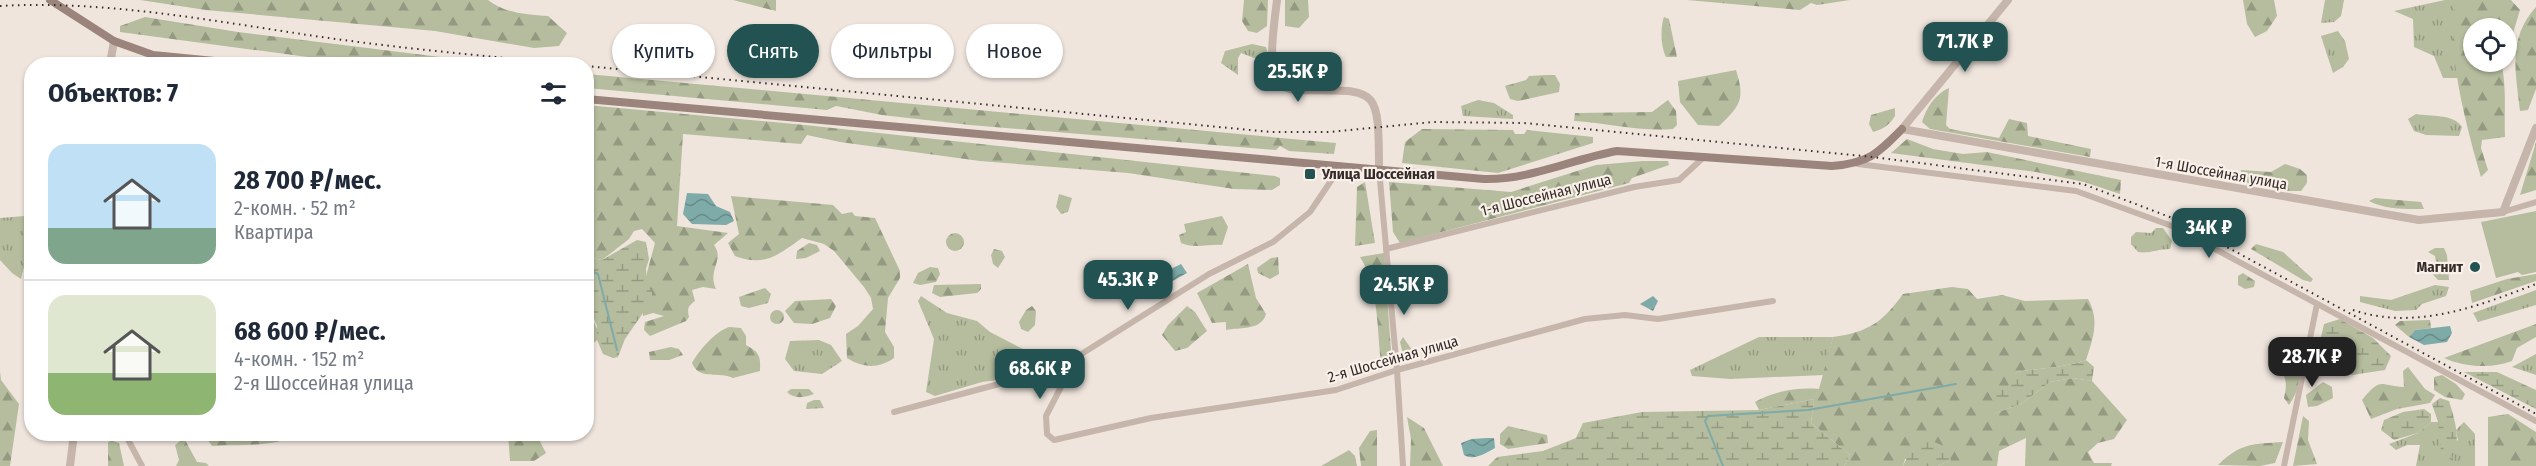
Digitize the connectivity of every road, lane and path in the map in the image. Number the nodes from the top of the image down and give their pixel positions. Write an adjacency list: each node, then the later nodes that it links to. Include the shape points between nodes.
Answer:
1 (50, 0): 4 (main road)
2 (1277, 0): 13 (street, via 1273,67 1276,80 1293,90 1358,92 1371,98 1379,126)
3 (2008, 0): 9 (street)
4 (114, 41): 5 (street); 6 (main road, via 153,55)
5 (111, 57)
6 (173, 57)
7 (594, 100): 12 (main road)
8 (2536, 128): 15 (street)
9 (1902, 129): 11 (main road, via 1873,157); 15 (street, 1-я Шоссейная улица, via 2419,220)
10 (1705, 156): 11 (main road, via 1832,166); 13 (main road, via 1617,151 1501,179); 16 (street, 1-я Шоссейная улица, via 1679,180)
11 (1858, 164): 18 (street, via 2076,191 2172,226)
12 (1341, 166): 13 (main road); 19 (street, via 1310,212 1273,242 1209,274)
13 (1379, 169): 16 (street)
14 (2536, 202): 15 (street, 1-я Шоссейная улица)
15 (2503, 212)
16 (1386, 249): 20 (street)
17 (1773, 301): 20 (street, 2-я Шоссейная улица, via 1658,319 1625,315 1585,319)
18 (2317, 304): 22 (street); 28 (street)
19 (1076, 358): 20 (street, 2-я Шоссейная улица, via 1046,416 1047,434 1054,440 1151,418 1336,390); 21 (street, via 1048,375)
20 (1397, 370): 27 (street)
21 (894, 412)
22 (2536, 421)
23 (73, 441): 25 (street)
24 (129, 441): 26 (street)
25 (70, 466)
26 (142, 466)
27 (1403, 466)
28 (2284, 466)

